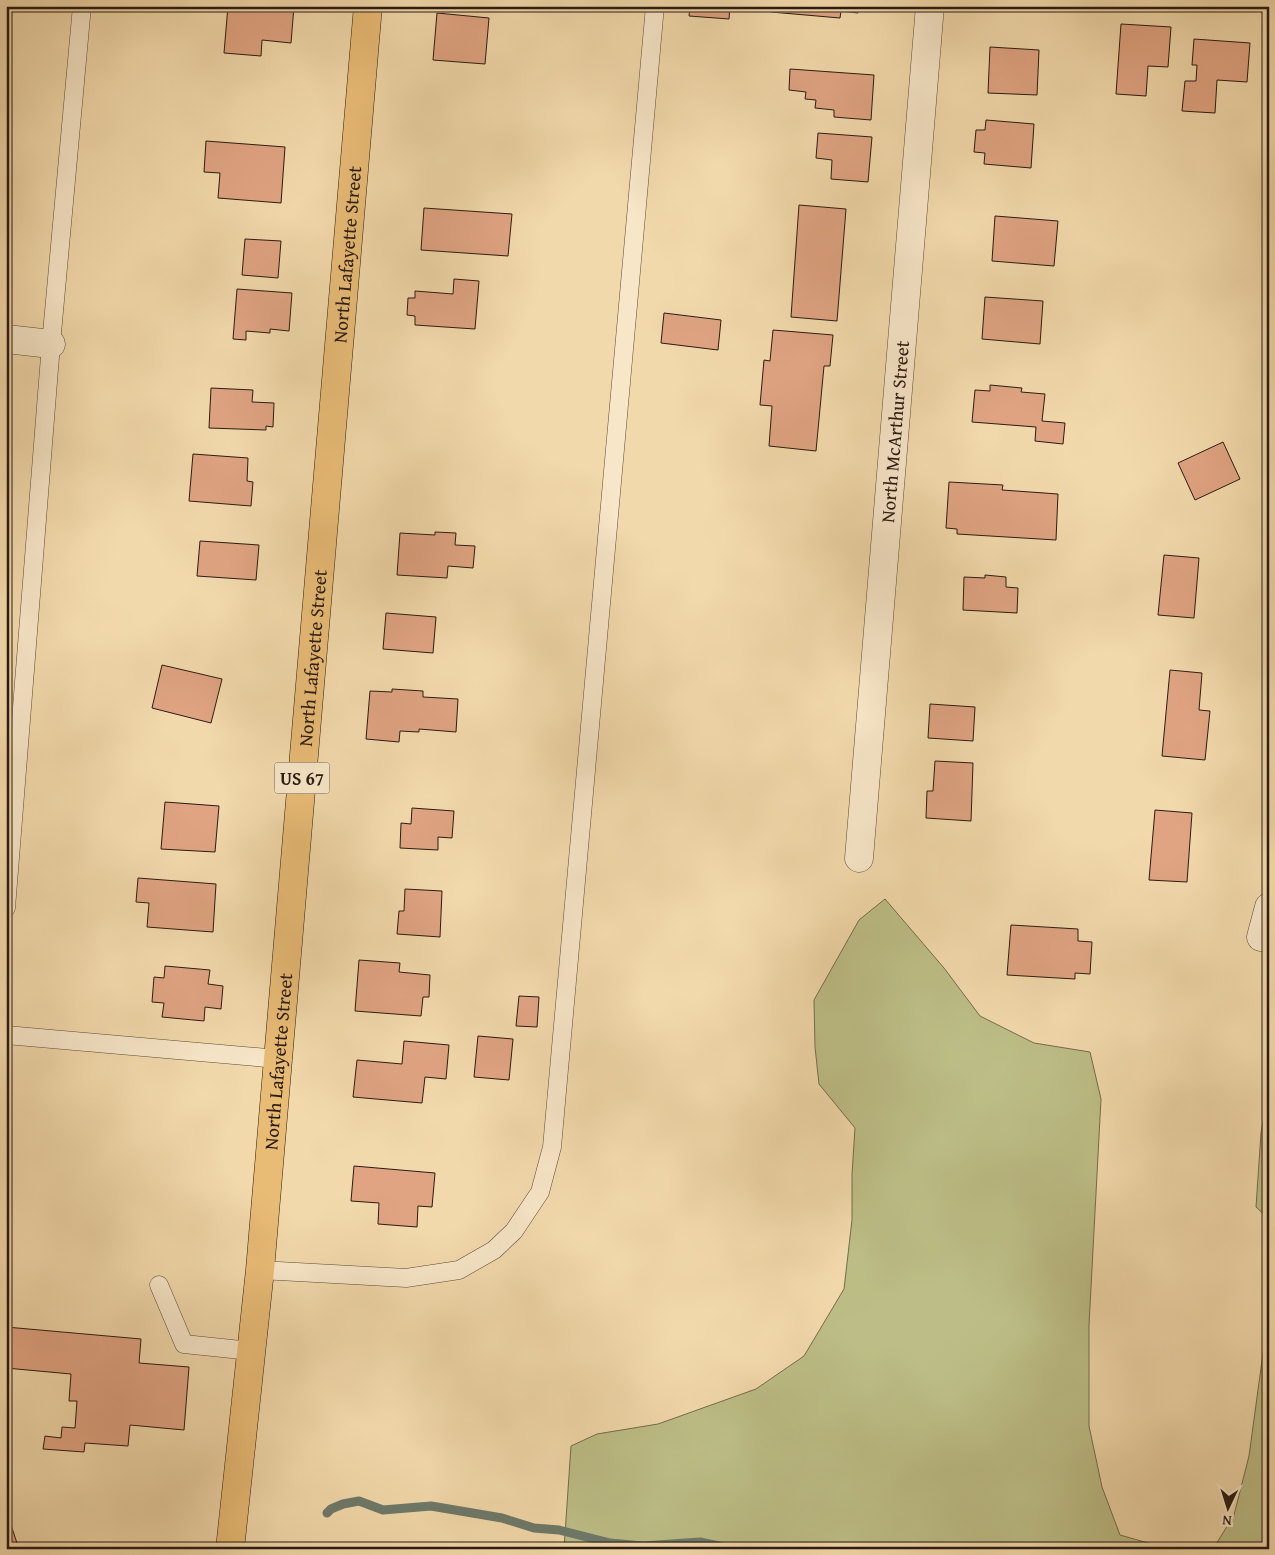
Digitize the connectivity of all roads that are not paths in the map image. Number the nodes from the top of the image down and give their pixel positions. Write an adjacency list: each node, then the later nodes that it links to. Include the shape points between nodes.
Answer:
1 (82, 6): 6 (lane)
2 (368, 6): 12 (highway, North Lafayette Street / US 67)
3 (655, 6): 13 (lane, via 552,1147 540,1192 514,1231 501,1244 458,1270 406,1278)
4 (930, 6): 7 (street, North McArthur Street)
5 (6, 339): 6 (street)
6 (51, 344): 9 (lane)
7 (858, 858)
8 (1269, 907): 10 (street)
9 (6, 908)
10 (1261, 937)
11 (6, 1035): 12 (lane)
12 (278, 1059): 13 (highway, North Lafayette Street / US 67)
13 (260, 1270): 15 (highway, North Lafayette Street / US 67)
14 (159, 1285): 15 (lane, via 184,1344)
15 (251, 1351): 16 (highway, North Lafayette Street / US 67)
16 (230, 1549)

